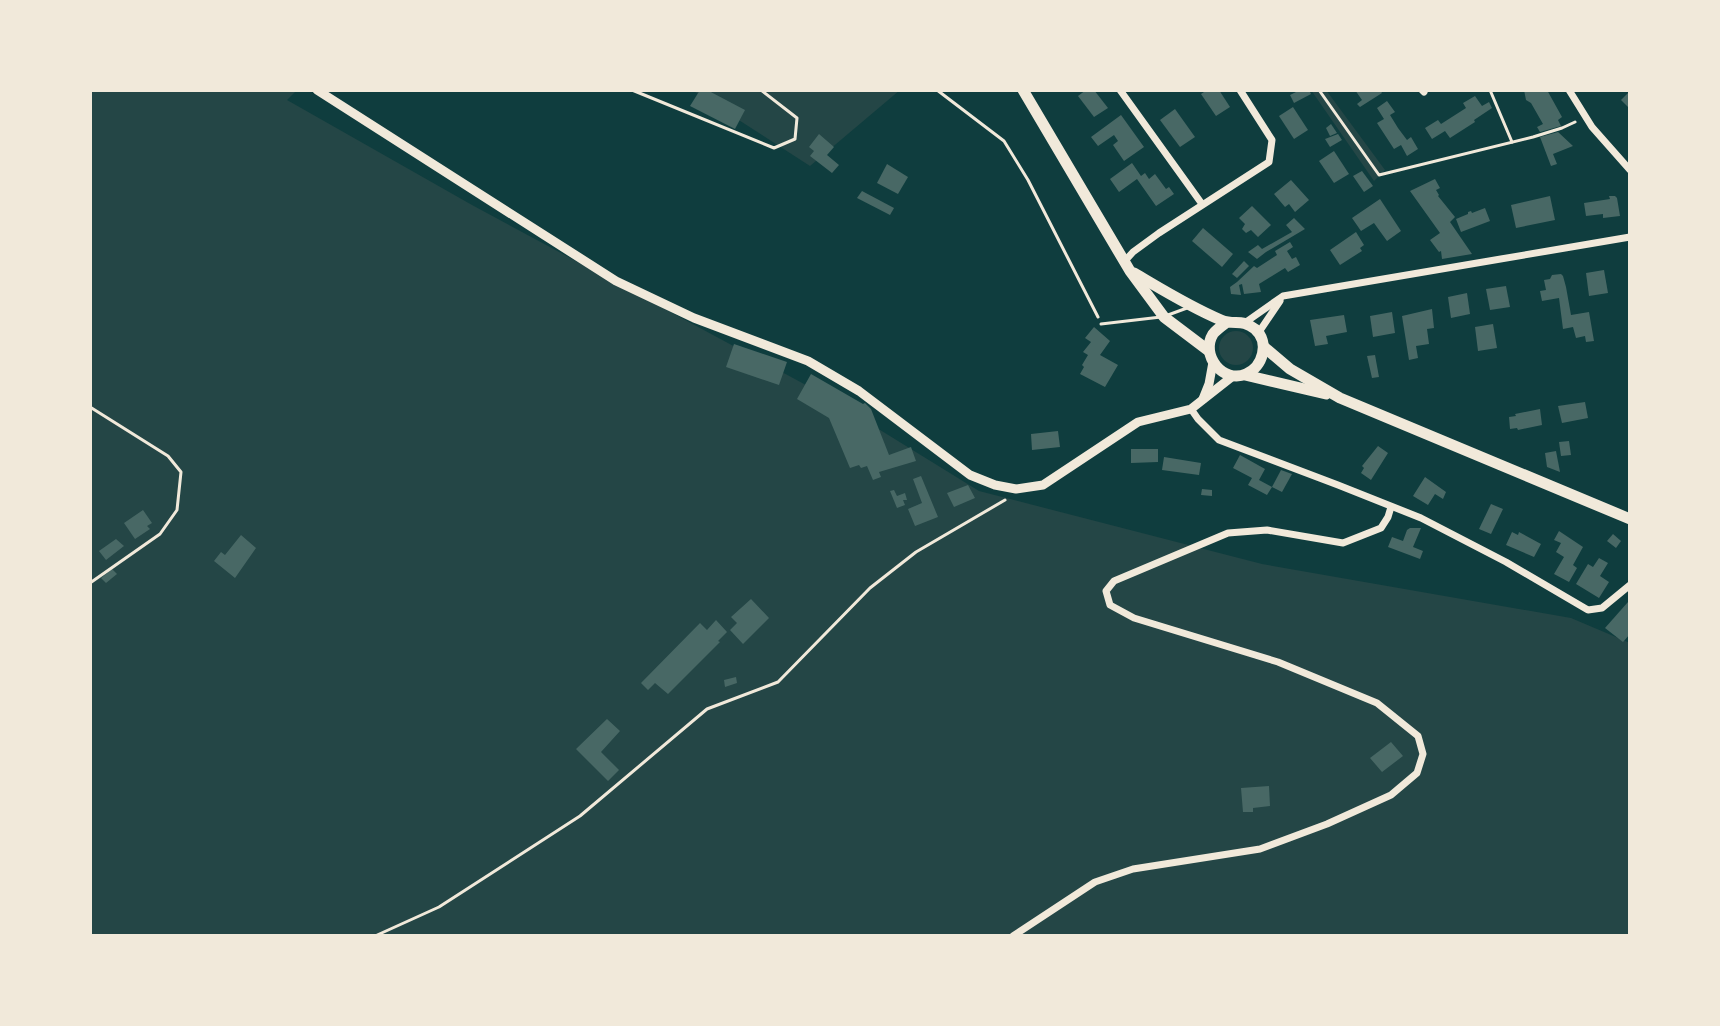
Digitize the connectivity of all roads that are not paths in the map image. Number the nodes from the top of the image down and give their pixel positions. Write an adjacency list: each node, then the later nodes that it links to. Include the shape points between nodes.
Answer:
1 (317, 90): 25 (street, via 616,281 694,318 808,361 859,391 970,475 995,485 1043,485 1138,422)
2 (632, 90): 3 (lane, via 774,148 795,139 797,118)
3 (761, 90)
4 (1023, 90): 11 (main road)
5 (1120, 90): 9 (street)
6 (1240, 90): 9 (street, via 1272,140 1269,162)
7 (1569, 90): 8 (street, via 1592,127)
8 (1630, 170)
9 (1202, 204): 11 (street, via 1133,252)
10 (1630, 237): 12 (street)
11 (1127, 266): 13 (main road); 14 (main road)
12 (1283, 296): 16 (street); 18 (street)
13 (1191, 307): 14 (lane); 15 (main road)
14 (1164, 317): 17 (lane); 20 (main road)
15 (1227, 322): 16 (main road); 20 (main road, via 1213,334)
16 (1246, 322): 18 (main road)
17 (1101, 324)
18 (1259, 332): 19 (main road)
19 (1264, 347): 21 (main road, via 1260,364); 22 (main road)
20 (1211, 357): 21 (main road, via 1221,371); 23 (street)
21 (1239, 375): 22 (main road); 23 (street)
22 (1340, 398): 27 (main road)
23 (1201, 402): 25 (street)
24 (90, 407): 28 (lane, via 168,456 181,472 177,510 160,534)
25 (1191, 409): 26 (street, via 1219,440)
26 (1391, 507): 29 (street, via 1506,562 1588,610 1602,608); 30 (street, via 1381,528 1343,543 1267,530 1228,533 1114,581 1106,591 1110,605 1134,618 1278,662 1377,703 1418,736 1423,754 1417,773 1391,795 1260,849 1133,869 1095,882)
27 (1630, 519)
28 (90, 583)
29 (1630, 585)
30 (1013, 936)

